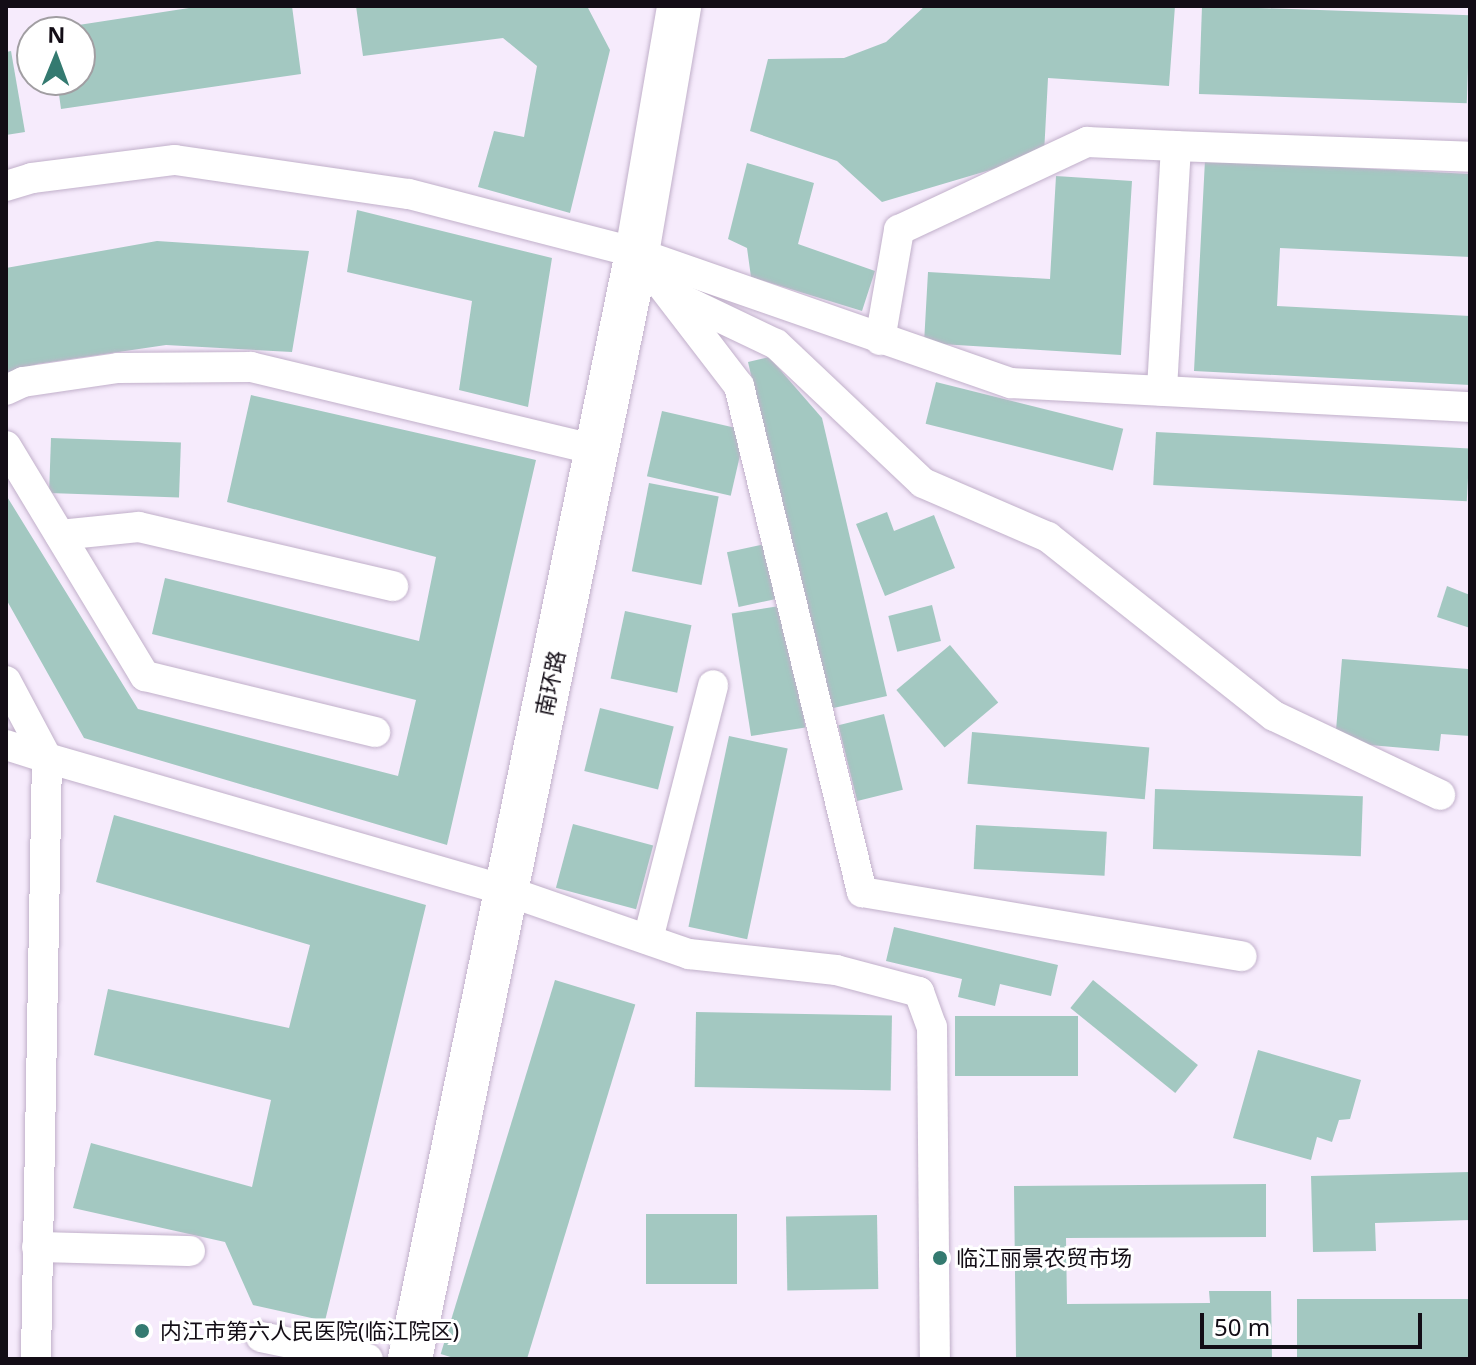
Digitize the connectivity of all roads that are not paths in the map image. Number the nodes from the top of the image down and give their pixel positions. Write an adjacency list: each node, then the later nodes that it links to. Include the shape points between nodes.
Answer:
1 (658, 8): 5 (main road, 南环路)
2 (1176, 146): 3 (street); 7 (street, via 1087,142 899,230); 9 (street)
3 (1470, 157)
4 (6, 186): 5 (street, via 175,160 409,194)
5 (626, 250): 6 (street); 7 (street); 12 (main road, 南环路)
6 (666, 291): 20 (street, via 776,344 923,483 1048,537 1274,716); 23 (street, via 739,386 862,892)
7 (880, 340): 9 (street, via 1011,383)
8 (6, 390): 12 (street, via 23,382 118,368 251,367)
9 (1162, 391): 10 (street)
10 (1470, 407)
11 (6, 446): 13 (street)
12 (586, 447): 21 (main road, 南环路)
13 (60, 535): 14 (street, via 139,527); 17 (street, via 145,676)
14 (393, 586)
15 (6, 681): 19 (street)
16 (713, 685): 22 (street)
17 (375, 732)
18 (6, 745): 19 (street)
19 (47, 758): 21 (street); 24 (street)
20 (1440, 795)
21 (495, 887): 22 (street); 29 (main road, 南环路); 30 (main road, 南环路)
22 (648, 939): 31 (street, via 689,954 836,970 919,992 932,1027)
23 (1242, 956)
24 (37, 1247): 25 (street); 27 (street)
25 (190, 1251)
26 (261, 1337): 28 (street)
27 (36, 1359)
28 (368, 1359)
29 (387, 1359)
30 (410, 1359)
31 (935, 1359)

